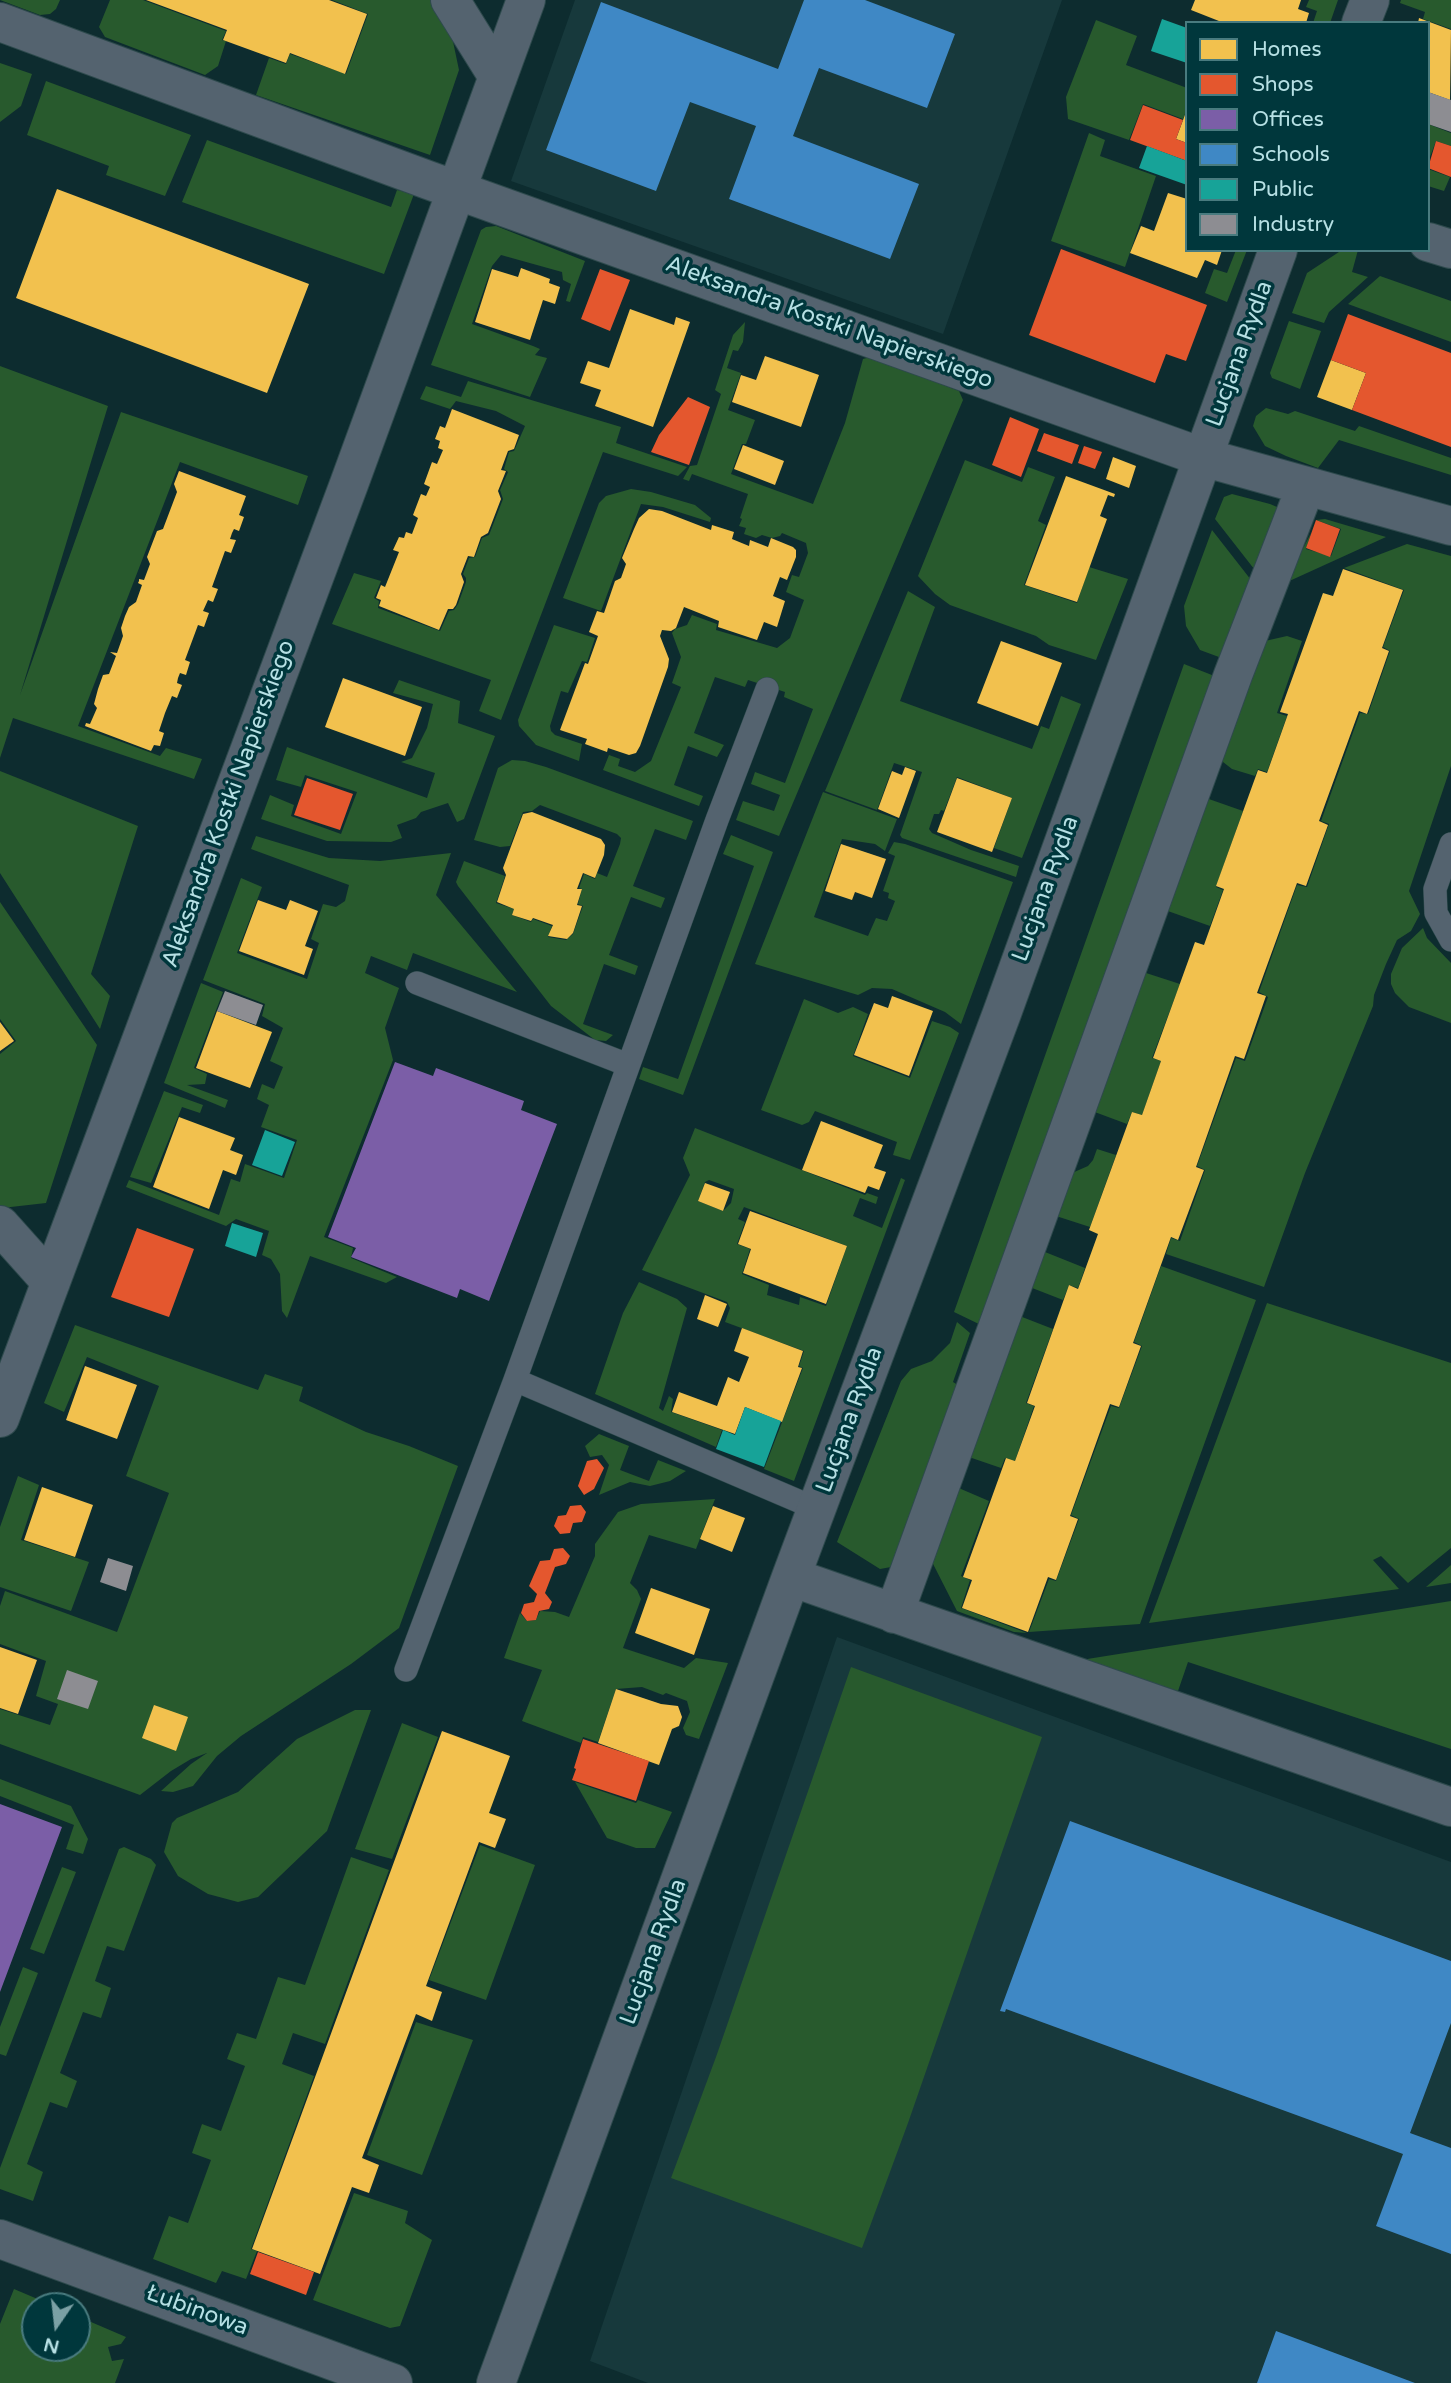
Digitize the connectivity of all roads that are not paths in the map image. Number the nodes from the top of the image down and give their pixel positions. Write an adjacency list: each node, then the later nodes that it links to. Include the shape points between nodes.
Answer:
1 (450, 0): 6 (street)
2 (526, 0): 6 (street, Aleksandra Kostki Napierskiego)
3 (1370, 0): 4 (street)
4 (1362, 21)
5 (0, 22): 7 (street)
6 (498, 77): 7 (street, Aleksandra Kostki Napierskiego)
7 (456, 190): 11 (street, Aleksandra Kostki Napierskiego); 20 (street, Aleksandra Kostki Napierskiego)
8 (1430, 243): 9 (street)
9 (1451, 249)
10 (1277, 252): 11 (street, Lucjana Rydla)
11 (1202, 457): 12 (street, Lucjana Rydla); 23 (street, Lucjana Rydla)
12 (1306, 486): 13 (street, Lucjana Rydla); 25 (street, via 1233,675)
13 (1451, 526)
14 (767, 689): 18 (lane)
15 (1451, 844): 16 (lane, via 1435,888 1436,913)
16 (1451, 940)
17 (417, 984): 18 (lane)
18 (628, 1065): 21 (lane)
19 (0, 1225): 20 (street)
20 (51, 1282): 22 (street, Aleksandra Kostki Napierskiego)
21 (515, 1380): 23 (lane); 26 (lane)
22 (0, 1418)
23 (817, 1509): 24 (street, Lucjana Rydla)
24 (791, 1577): 25 (street); 29 (street, Lucjana Rydla)
25 (894, 1614): 27 (street)
26 (406, 1670)
27 (1451, 1807)
28 (3, 2249): 30 (street, Łubinowa)
29 (507, 2380)
30 (393, 2383)

